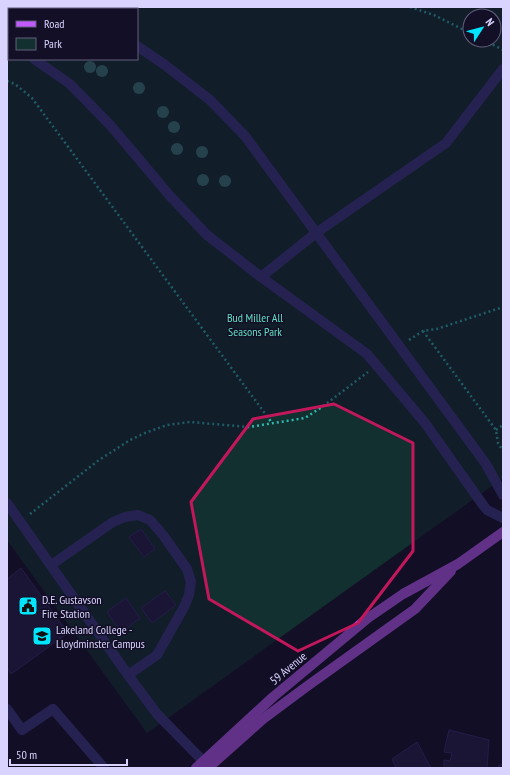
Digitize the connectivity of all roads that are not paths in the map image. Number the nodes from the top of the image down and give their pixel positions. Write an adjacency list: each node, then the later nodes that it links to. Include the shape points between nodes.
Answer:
1 (138, 47): 4 (lane, via 210,100 246,136)
2 (35, 60): 5 (lane, via 70,84 111,126 207,235)
3 (503, 70): 4 (lane, via 446,143)
4 (316, 233): 5 (lane); 6 (lane, via 486,464)
5 (261, 277): 8 (lane, via 367,354 425,423 487,510)
6 (503, 494)
7 (7, 502): 11 (lane)
8 (503, 518)
9 (503, 532): 10 (main road)
10 (458, 564): 14 (main road, 59 Avenue, via 415,610 306,687); 14 (main road, 59 Avenue, via 403,594 368,618 273,697)
11 (52, 565): 12 (lane); 12 (lane, via 125,516 138,515 150,520 164,535 187,569 191,582 189,595 157,655)
12 (128, 675): 14 (lane, via 157,714)
13 (7, 709): 15 (lane, via 22,730 53,708)
14 (204, 766)
15 (104, 768)

